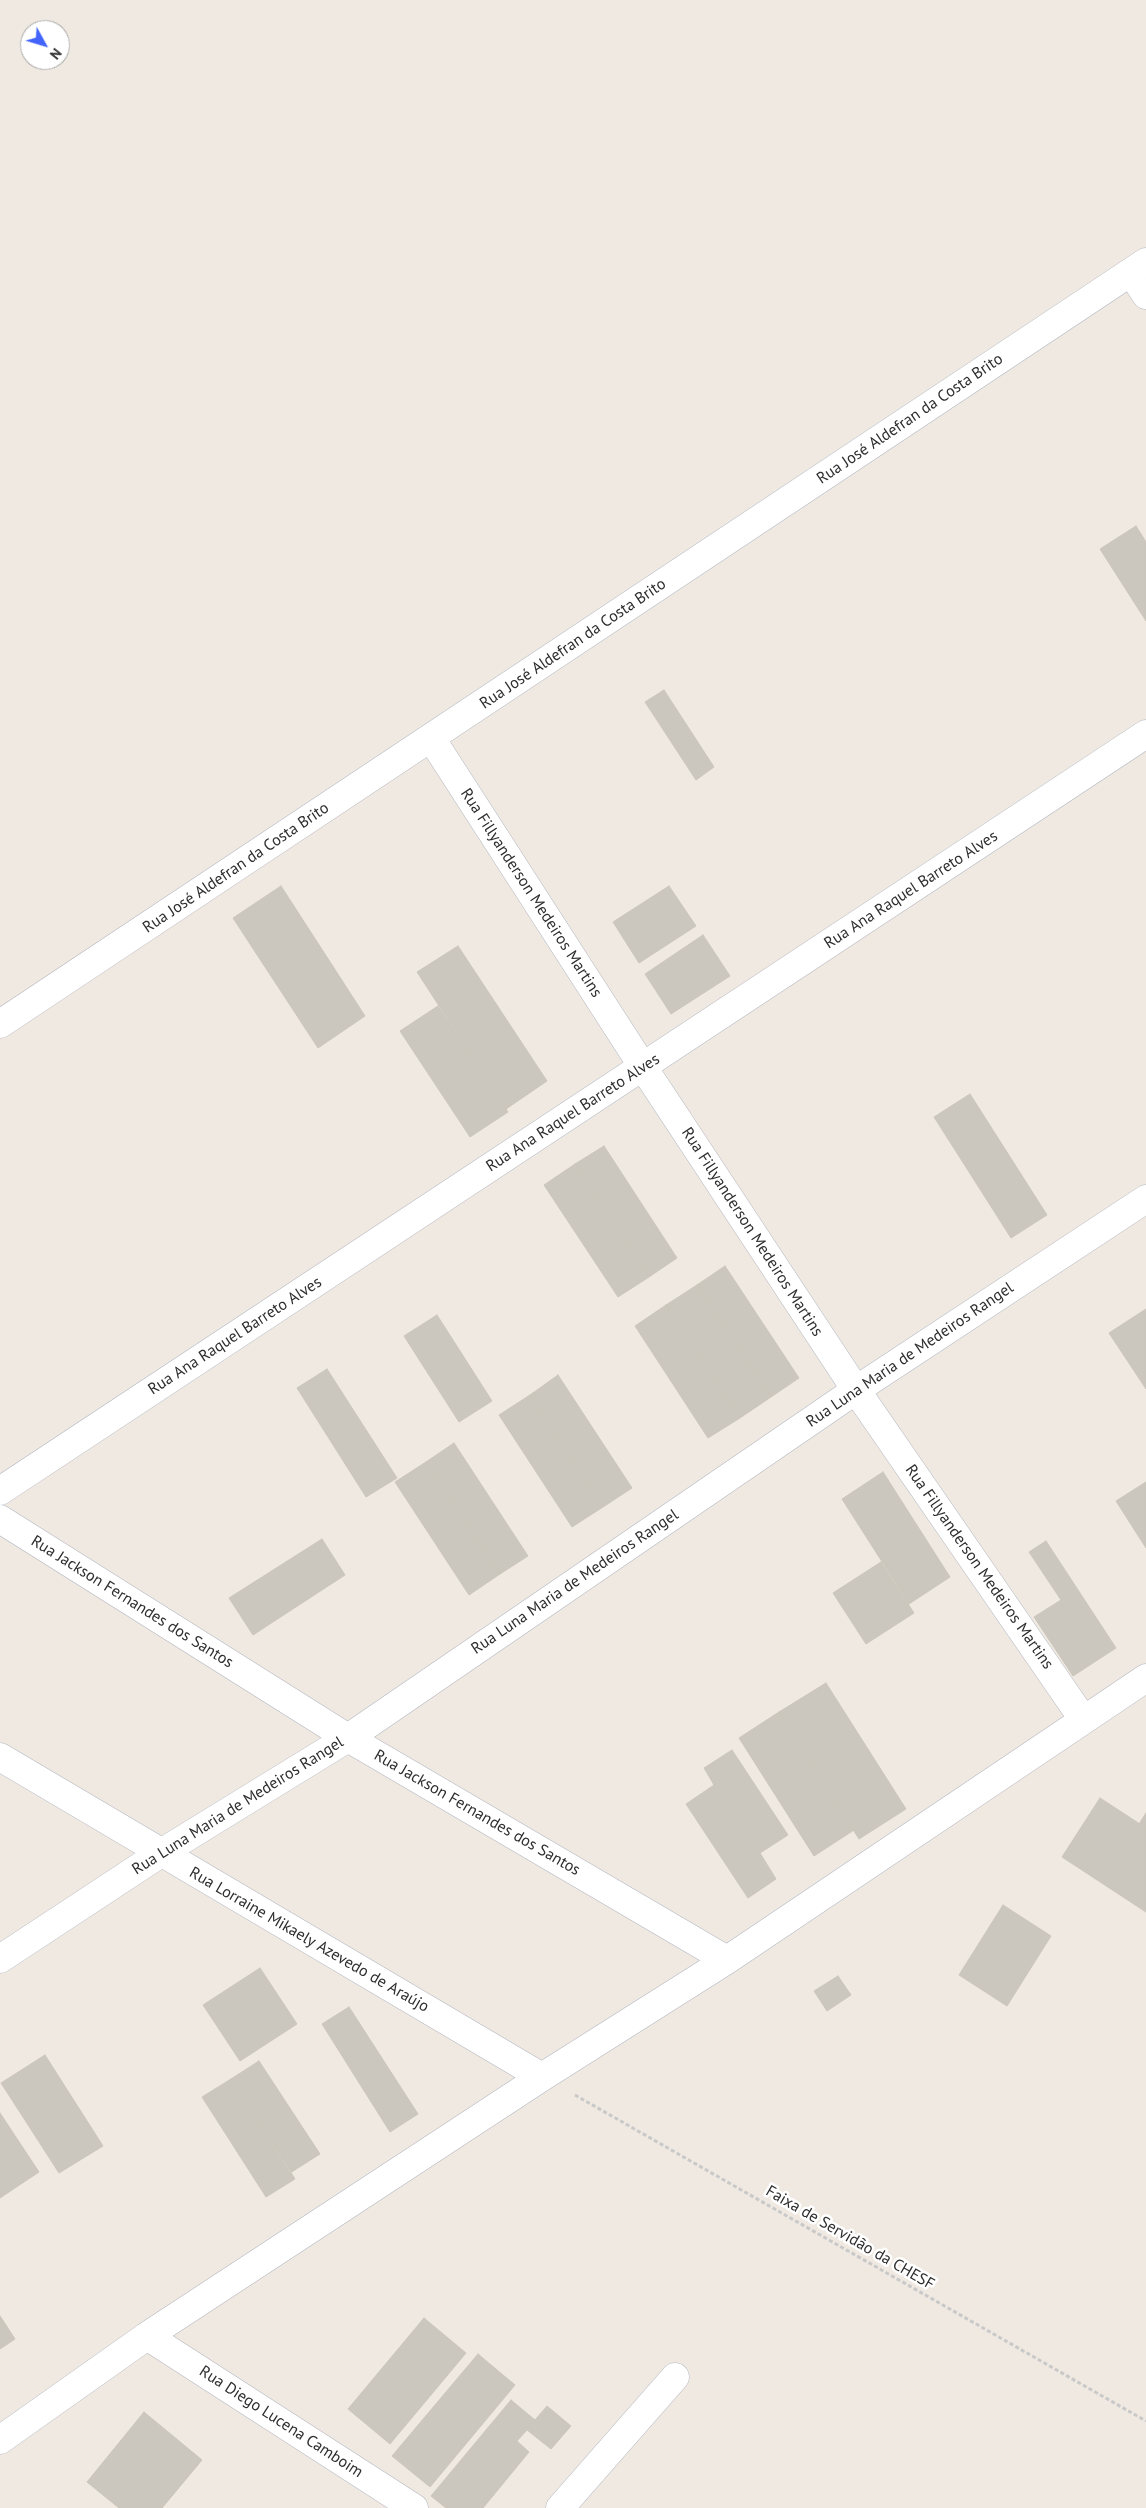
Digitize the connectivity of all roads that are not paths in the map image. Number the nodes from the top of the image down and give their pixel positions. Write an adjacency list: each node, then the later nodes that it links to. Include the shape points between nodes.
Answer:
1 (1138, 267): 2 (street); 4 (street, Rua José Aldefran da Costa Brito)
2 (1146, 295)
3 (1146, 734): 6 (street, Rua Ana Raquel Barreto Alves)
4 (431, 738): 5 (street, Rua José Aldefran da Costa Brito); 6 (street, Rua Fillyanderson Medeiros Martins)
5 (0, 1024)
6 (643, 1067): 8 (street, Rua Fillyanderson Medeiros Martins); 9 (street, Rua Ana Raquel Barreto Alves)
7 (1146, 1199): 8 (street, Rua Luna Maria de Medeiros Rangel)
8 (856, 1390): 12 (street, Rua Fillyanderson Medeiros Martins); 13 (street, Rua Luna Maria de Medeiros Rangel)
9 (0, 1492)
10 (0, 1519): 13 (street, Rua Jackson Fernandes dos Santos)
11 (1146, 1678): 12 (street)
12 (1083, 1719): 17 (street)
13 (348, 1738): 15 (street, Rua Luna Maria de Medeiros Rangel); 17 (street, Rua Jackson Fernandes dos Santos)
14 (0, 1757): 15 (street, Rua Lorraine Mikaely Azevedo de Araújo)
15 (161, 1853): 16 (street, Rua Luna Maria de Medeiros Rangel); 18 (street, Rua Lorraine Mikaely Azevedo de Araújo)
16 (0, 1959)
17 (728, 1960): 18 (street)
18 (542, 2076): 19 (street)
19 (148, 2336): 21 (street); 22 (street, Rua Diego Lucena Camboim)
20 (674, 2377): 23 (street)
21 (0, 2440)
22 (407, 2506)
23 (560, 2508)

